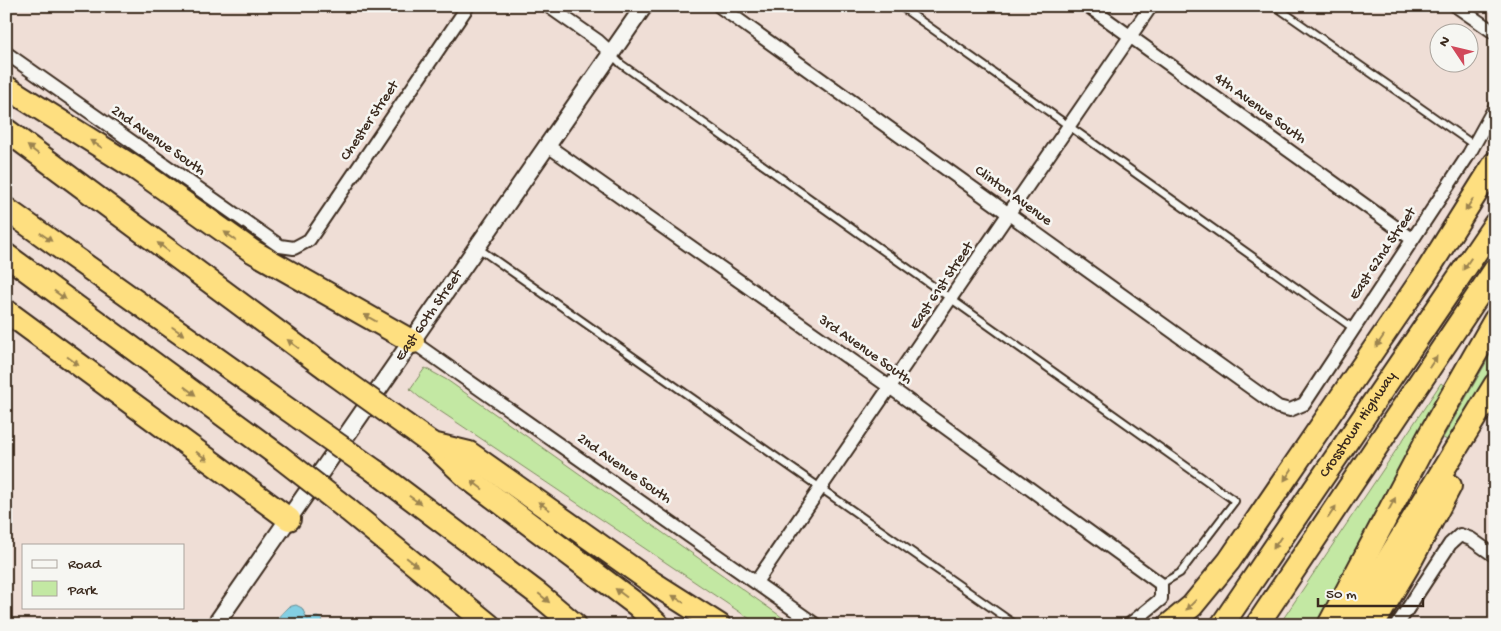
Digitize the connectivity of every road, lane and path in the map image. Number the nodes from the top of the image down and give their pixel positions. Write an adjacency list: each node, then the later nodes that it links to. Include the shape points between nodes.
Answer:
1 (468, 6): 25 (street, Chester Street, via 309,240)
2 (548, 6): 13 (street)
3 (644, 6): 13 (street, East 60th Street)
4 (719, 6): 22 (street, Clinton Avenue)
5 (900, 6): 16 (lane)
6 (1088, 6): 11 (street, 4th Avenue South)
7 (1151, 6): 11 (street, East 61st Street)
8 (1275, 6): 18 (lane)
9 (1456, 6): 10 (street)
10 (1495, 33)
11 (1130, 36): 16 (street, East 61st Street); 24 (street, 4th Avenue South)
12 (6, 53): 25 (street, 2nd Avenue South, via 280,246)
13 (612, 54): 19 (street, East 60th Street); 29 (lane, via 621,64)
14 (6, 87): 33 (highway, one-way to 14, via 252,251 138,170)
15 (1495, 107): 18 (street, East 62nd Street)
16 (1071, 126): 22 (street, East 61st Street); 32 (lane)
17 (6, 130): 38 (highway, one-way to 17, bridge)
18 (1474, 145): 24 (street, East 62nd Street)
19 (548, 146): 26 (street, East 60th Street); 35 (street, 3rd Avenue South)
20 (1495, 163): 53 (highway, one-way to 53, via 1426,273 1229,561 1192,606)
21 (6, 209): 47 (highway, one-way to 47, bridge, via 375,472 522,581)
22 (1010, 214): 29 (street, East 61st Street); 37 (street, Clinton Avenue, via 1278,407)
23 (1495, 224): 44 (highway, Crosstown Highway, one-way to 44)
24 (1412, 239): 32 (street, East 62nd Street)
25 (294, 248)
26 (478, 248): 33 (street, East 60th Street); 39 (lane)
27 (6, 255): 46 (highway, one-way to 46, bridge, via 279,456)
28 (1495, 270): 56 (highway, Crosstown Highway, one-way to 28)
29 (952, 300): 35 (street, East 61st Street); 43 (lane, via 1235,501 1180,573)
30 (6, 311): 40 (highway, one-way to 40)
31 (1495, 320): 57 (highway, one-way to 31)
32 (1353, 328): 37 (street, East 62nd Street, via 1304,404)
33 (413, 342): 40 (street, East 60th Street); 42 (street, 2nd Avenue South)
34 (1495, 385): 58 (highway)
35 (891, 388): 39 (street, East 61st Street); 43 (street, 3rd Avenue South)
36 (1495, 402): 59 (highway)
37 (1290, 410)
38 (432, 444): 48 (highway, one-way to 38, via 637,605 468,478); 49 (highway, one-way to 38, via 653,583 469,453)
39 (823, 488): 42 (street, East 61st Street); 51 (lane)
40 (289, 519): 45 (street, East 60th Street)
41 (1495, 556): 60 (street, via 1460,535 1450,544)
42 (756, 582): 50 (street, 2nd Avenue South)
43 (1161, 584): 52 (street, via 1161,599)
44 (1238, 599): 54 (highway); 55 (highway, Crosstown Highway)
45 (214, 625)
46 (489, 625)
47 (575, 625)
48 (658, 625)
49 (719, 625)
50 (816, 625)
51 (1016, 625)
52 (1129, 625)
53 (1169, 625)
54 (1206, 625)
55 (1222, 625)
56 (1257, 625)
57 (1328, 625)
58 (1348, 625)
59 (1373, 625)
60 (1397, 625)

